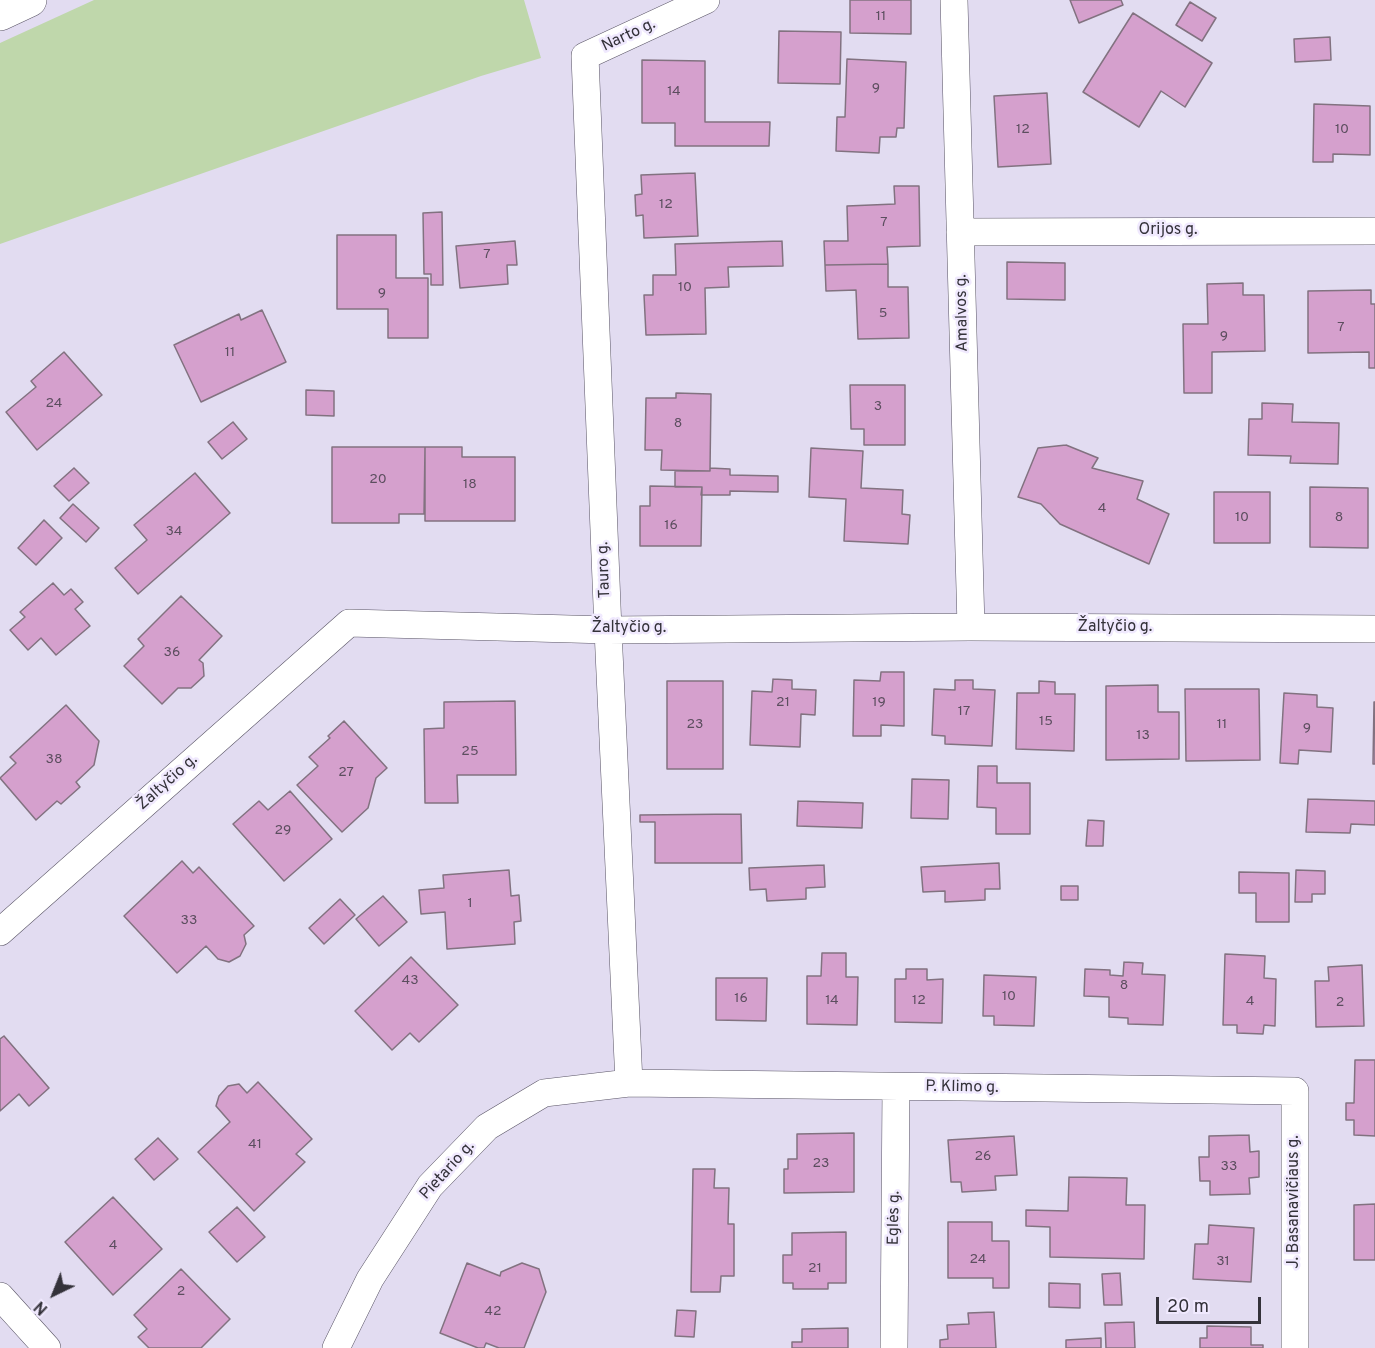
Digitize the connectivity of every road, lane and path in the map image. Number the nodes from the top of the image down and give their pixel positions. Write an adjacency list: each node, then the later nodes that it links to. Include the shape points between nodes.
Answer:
1 (30, 0): 4 (main road)
2 (706, 0): 5 (street, Narto g.)
3 (954, 0): 7 (street, Amalvos g.)
4 (0, 14)
5 (585, 56): 10 (street, Tauro g.)
6 (1375, 231): 7 (street, Orijos g.)
7 (960, 232): 8 (street, Amalvos g.)
8 (971, 627): 9 (street, Žaltyčio g.); 10 (street, Žaltyčio g.)
9 (1375, 628)
10 (608, 630): 11 (street, Žaltyčio g., via 349,623); 12 (street, Tauro g.)
11 (0, 932)
12 (628, 1083): 13 (street, P. Klimo g.); 17 (street, Pietario g., via 544,1093 487,1127 430,1186 370,1279)
13 (896, 1087): 14 (street, P. Klimo g.); 18 (street, Eglės g.)
14 (1294, 1091): 19 (street, J. Basanavičiaus g.)
15 (0, 1296): 16 (street)
16 (47, 1348)
17 (336, 1348)
18 (894, 1348)
19 (1295, 1348)

